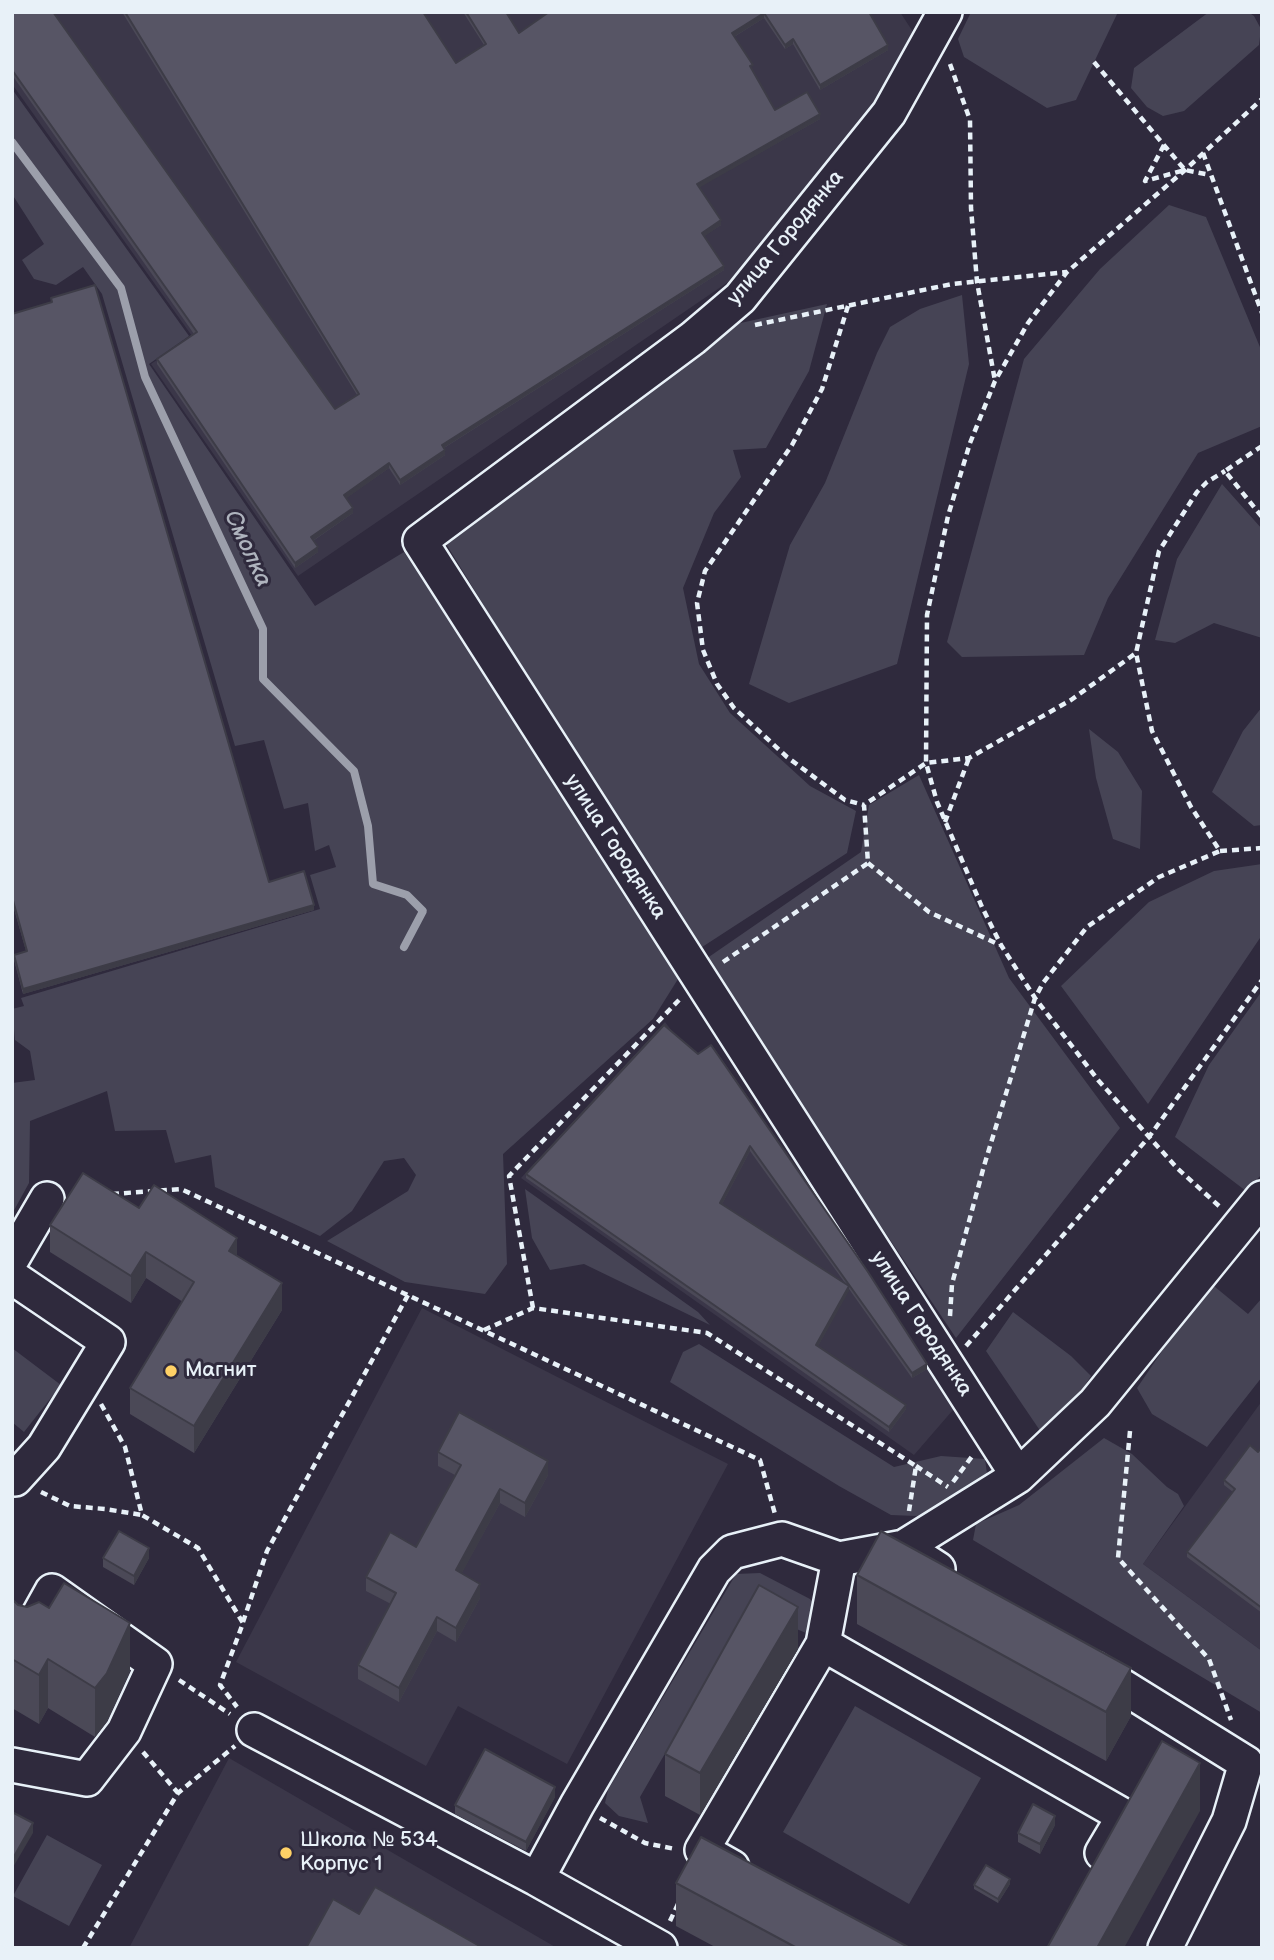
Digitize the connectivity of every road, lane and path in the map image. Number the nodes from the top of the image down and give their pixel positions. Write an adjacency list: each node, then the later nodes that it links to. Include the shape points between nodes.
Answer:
1 (940, 22): 9 (path, via 970,120); 26 (street, улица Городянка, via 889,113 740,298 420,541)
2 (1094, 62): 4 (path)
3 (1262, 99): 5 (path)
4 (1164, 145): 6 (path); 6 (path, via 1145,181)
5 (1203, 153): 6 (path); 7 (path)
6 (1185, 170): 7 (path); 8 (path)
7 (1210, 175): 11 (path)
8 (1067, 272): 9 (path); 13 (path, via 1028,323)
9 (977, 282): 10 (path); 13 (path)
10 (848, 306): 12 (path); 20 (path, via 822,389 792,445 705,571 697,603 703,650 717,684 734,708 845,800)
11 (1262, 313)
12 (745, 327)
13 (995, 381): 19 (path, via 948,516 927,615)
14 (1262, 446): 15 (path)
15 (1225, 471): 16 (path); 17 (path, via 1197,492 1159,551)
16 (1262, 517)
17 (1136, 653): 18 (path, via 1071,700); 23 (path, via 1152,731 1191,807)
18 (969, 758): 19 (path); 21 (path)
19 (926, 763): 20 (path); 21 (path)
20 (864, 805): 24 (path)
21 (945, 822): 25 (path)
22 (1262, 848): 23 (path)
23 (1220, 851): 28 (path, via 1158,877 1087,927)
24 (868, 863): 25 (path, via 929,912); 26 (path)
25 (1001, 945): 28 (path)
26 (699, 979): 37 (path, via 509,1176); 39 (street, улица Городянка)
27 (1262, 979): 29 (path)
28 (1035, 998): 29 (path); 39 (path, via 952,1284)
29 (1149, 1137): 33 (path); 39 (path)
30 (101, 1195): 36 (path, via 181,1189)
31 (1262, 1198): 33 (street)
32 (47, 1199): 34 (street)
33 (1239, 1225): 43 (street, via 1095,1403)
34 (12, 1259)
35 (12, 1277): 40 (street, via 107,1342)
36 (408, 1296): 38 (path); 52 (path, via 267,1551)
37 (533, 1308): 38 (path); 42 (path, via 707,1333)
38 (483, 1330): 48 (path, via 760,1460)
39 (948, 1367): 43 (street, улица Городянка)
40 (87, 1378): 44 (street, via 44,1447); 47 (path, via 125,1447)
41 (1130, 1431): 59 (path, via 1118,1558 1209,1659)
42 (916, 1466): 45 (path); 49 (path)
43 (1018, 1476): 49 (street)
44 (13, 1480)
45 (949, 1487)
46 (70, 1506): 47 (path)
47 (142, 1515): 52 (path, via 198,1548)
48 (782, 1539): 50 (street); 62 (street, via 732,1552 714,1570)
49 (904, 1547): 50 (street); 51 (street)
50 (839, 1559): 54 (street)
51 (962, 1584)
52 (243, 1623): 57 (path, via 219,1685)
53 (27, 1636): 56 (street, via 52,1591)
54 (823, 1644): 63 (street); 64 (street, via 1124,1816)
55 (1068, 1652): 59 (street)
56 (155, 1664): 57 (path); 58 (street)
57 (254, 1730): 61 (path); 65 (street)
58 (124, 1731): 60 (street, via 87,1779); 61 (path)
59 (1246, 1763): 70 (street, via 1229,1821)
60 (12, 1765)
61 (178, 1793): 69 (path)
62 (577, 1805): 63 (path, via 645,1843); 65 (street)
63 (702, 1850): 66 (street)
64 (1089, 1876)
65 (537, 1879): 68 (street)
66 (761, 1883)
67 (680, 1899): 68 (path)
68 (660, 1947)
69 (83, 1948)
70 (1165, 1948)

